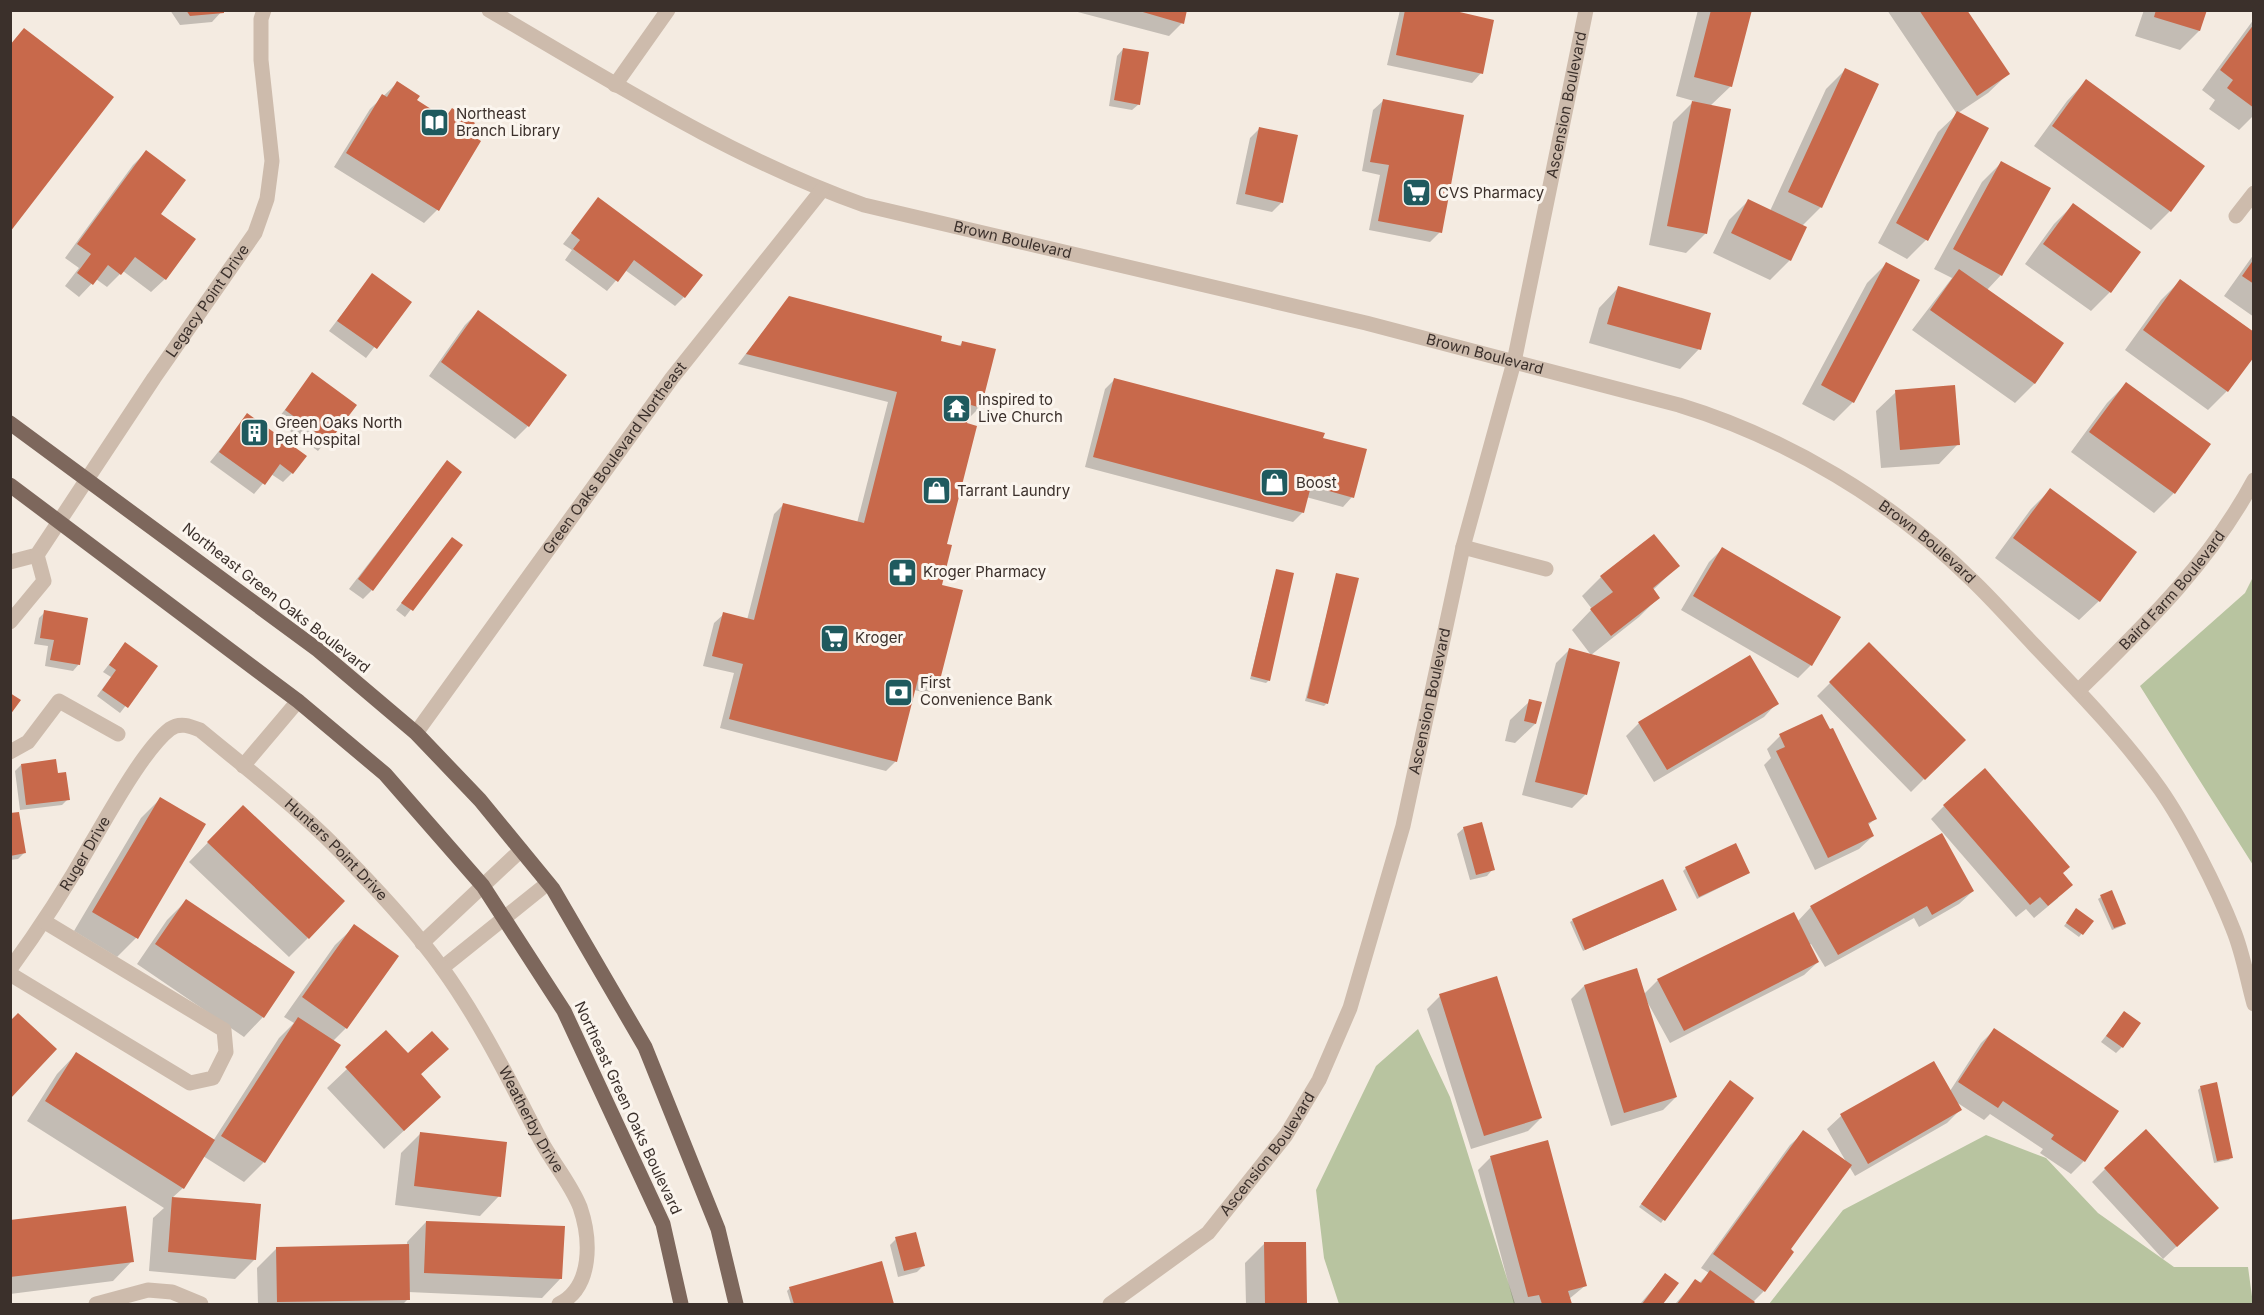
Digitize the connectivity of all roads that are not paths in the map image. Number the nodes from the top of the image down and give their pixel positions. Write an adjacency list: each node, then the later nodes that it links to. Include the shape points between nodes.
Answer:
1 (264, 10): 11 (street, Legacy Point Drive, via 261,60 272,160 267,199 255,233 153,378)
2 (489, 10): 5 (street, Brown Boulevard)
3 (668, 10): 5 (street)
4 (1586, 10): 9 (street, Ascension Boulevard)
5 (615, 85): 6 (street, Brown Boulevard)
6 (822, 190): 9 (street, Brown Boulevard, via 932,223 1356,320); 22 (street, Green Oaks Boulevard Northeast, via 672,378)
7 (2253, 193): 8 (street)
8 (2236, 216)
9 (1514, 362): 15 (street, Ascension Boulevard); 20 (street, Brown Boulevard, via 1710,414 1797,453 1856,488 1946,556)
10 (10, 423): 11 (main road, Northeast Green Oaks Boulevard)
11 (89, 480): 14 (street, Legacy Point Drive); 22 (main road, Northeast Green Oaks Boulevard, via 318,650)
12 (2253, 480): 20 (street, Baird Farm Boulevard, via 2205,557 2154,618)
13 (10, 485): 14 (main road, Northeast Green Oaks Boulevard)
14 (60, 521): 16 (street, Legacy Point Drive); 21 (main road, Northeast Green Oaks Boulevard)
15 (1463, 548): 18 (street); 42 (street, Ascension Boulevard, via 1403,826 1350,1008 1319,1080 1286,1135 1208,1233)
16 (37, 555): 17 (street); 19 (street, via 44,581)
17 (10, 562)
18 (1546, 569)
19 (10, 622)
20 (2078, 691): 36 (street, Brown Boulevard, via 2148,773 2182,829 2234,931)
21 (298, 701): 26 (street); 29 (main road, Northeast Green Oaks Boulevard, via 385,774)
22 (416, 733): 27 (main road, Northeast Green Oaks Boulevard)
23 (118, 734): 25 (street, via 59,701 28,742)
24 (160, 739): 26 (street, Hunters Point Drive, via 171,728 190,726); 31 (street, Ruger Drive, via 111,807)
25 (10, 752)
26 (243, 765): 32 (street, Hunters Point Drive, via 353,864)
27 (521, 850): 28 (main road, Northeast Green Oaks Boulevard); 29 (street)
28 (548, 883): 30 (street); 41 (main road, Northeast Green Oaks Boulevard, via 645,1047 718,1229)
29 (483, 886): 30 (main road, Northeast Green Oaks Boulevard); 32 (street)
30 (504, 918): 33 (street); 40 (main road, Northeast Green Oaks Boulevard, via 564,1011 663,1224)
31 (45, 922): 34 (street, Ruger Drive); 35 (street, via 224,1030 226,1052 213,1078 190,1083)
32 (422, 943): 33 (street, Weatherby Drive)
33 (442, 968): 39 (street, Weatherby Drive, via 478,1023 579,1206 585,1227 586,1261 576,1293)
34 (10, 969)
35 (10, 974)
36 (2253, 1004)
37 (96, 1305): 38 (street, via 148,1290 172,1292)
38 (201, 1305)
39 (559, 1305)
40 (681, 1305)
41 (736, 1305)
42 (1110, 1305)

